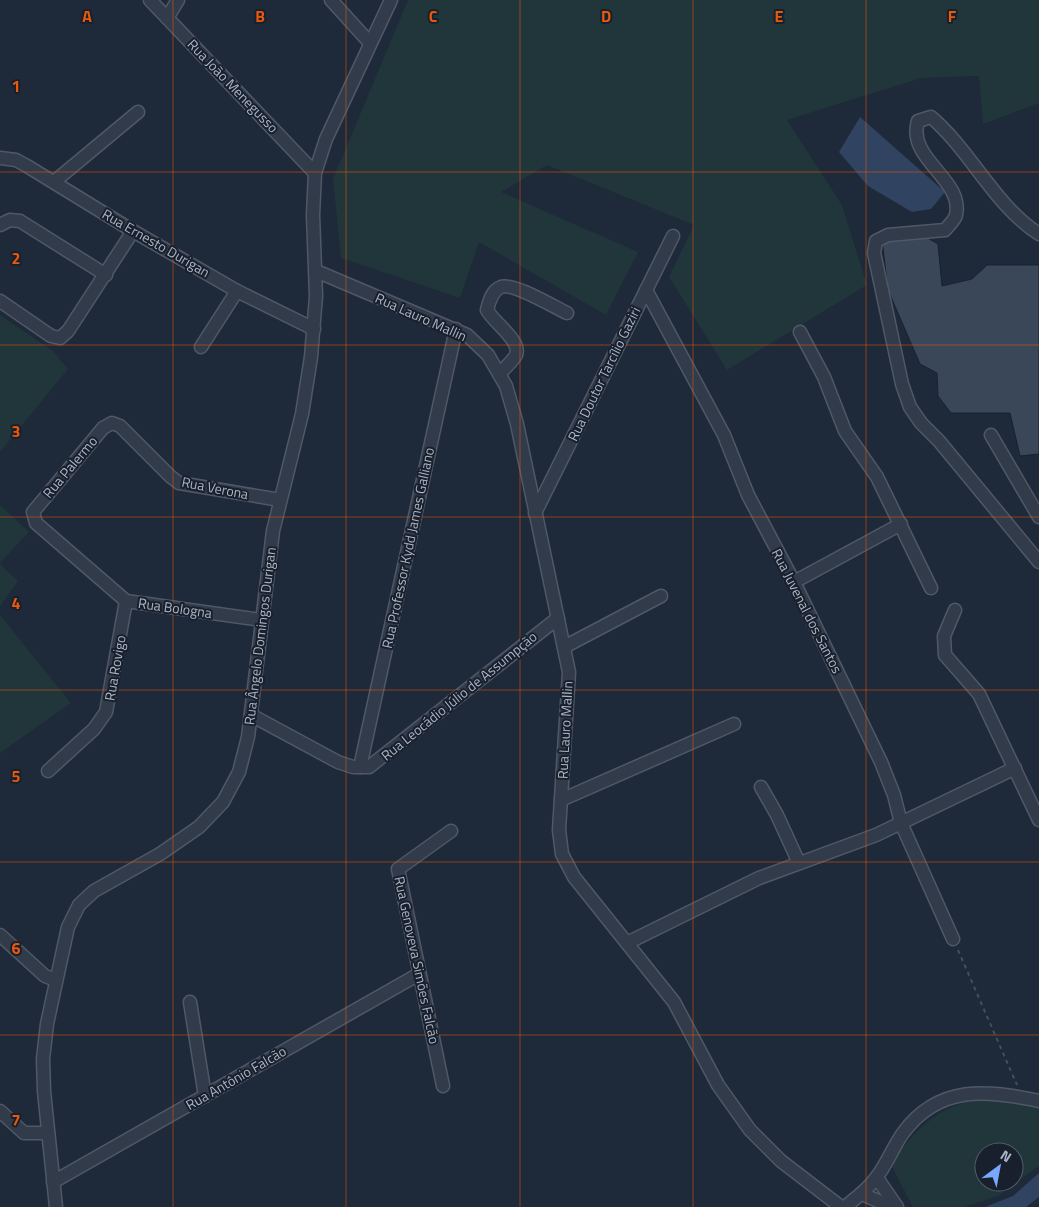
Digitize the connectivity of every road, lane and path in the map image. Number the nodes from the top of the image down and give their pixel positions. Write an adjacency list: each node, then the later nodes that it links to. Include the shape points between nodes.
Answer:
1 (150, 0): 5 (street, Rua João Menegusso)
2 (178, 0): 5 (street)
3 (331, 0): 6 (street)
4 (390, 0): 6 (street, Rua Ângelo Domingos Durigan)
5 (167, 18): 9 (street, Rua João Menegusso)
6 (370, 42): 9 (street, Rua Ângelo Domingos Durigan, via 326,138)
7 (138, 112): 10 (street)
8 (0, 158): 10 (street, Rua Ernesto Durigan, via 16,160)
9 (315, 173): 15 (street, Rua Ângelo Domingos Durigan)
10 (55, 181): 12 (street, Rua Ernesto Durigan)
11 (0, 225): 16 (street, via 10,220 20,221)
12 (130, 230): 16 (street); 18 (street, Rua Ernesto Durigan)
13 (1039, 234): 33 (street, via 1004,203 947,130 931,117 918,122 914,132 919,147 956,199 956,216 945,230 888,235 876,241 874,253 902,384 910,407)
14 (673, 236): 17 (street, Rua Doutor Tarcílio Gaziri)
15 (316, 271): 21 (street, Rua Ângelo Domingos Durigan); 22 (street, Rua Lauro Mallin)
16 (103, 273): 19 (street, via 68,331 60,338 51,336)
17 (646, 290): 29 (street, Rua Doutor Tarcílio Gaziri); 34 (street, Rua Juvenal dos Santos, via 717,422 748,494)
18 (237, 291): 21 (street, Rua Ernesto Durigan); 24 (street)
19 (0, 301)
20 (567, 313): 25 (street, via 515,288 503,286 495,290 486,310 517,346 516,355)
21 (314, 329): 28 (street, Rua Ângelo Domingos Durigan, via 302,414)
22 (456, 329): 25 (street, Rua Lauro Mallin, via 478,344); 44 (street, Rua Professor Kydd James Galliano)
23 (800, 332): 32 (street, via 824,377 845,431 871,468)
24 (201, 347)
25 (500, 374): 29 (street, Rua Lauro Mallin, via 517,424)
26 (112, 423): 28 (street, Rua Verona, via 120,426 179,483); 30 (street, Rua Palermo, via 102,428 34,509)
27 (991, 435): 31 (street)
28 (280, 500): 40 (street, Rua Ângelo Domingos Durigan)
29 (536, 513): 39 (street, Rua Lauro Mallin)
30 (32, 516): 37 (street, Rua Bologna, via 36,523)
31 (1039, 517)
32 (901, 524): 34 (street); 35 (street)
33 (1039, 562)
34 (794, 582): 50 (street, Rua Juvenal dos Santos, via 881,762)
35 (931, 588)
36 (661, 596): 41 (street)
37 (126, 601): 40 (street, Rua Bologna); 46 (street, Rua Rovigo, via 106,712 94,729)
38 (955, 610): 45 (street, via 944,636 945,655 976,689)
39 (558, 618): 41 (street, Rua Lauro Mallin); 44 (street, Rua Leocádio Júlio de Assumpção, via 376,763)
40 (261, 620): 42 (street, Rua Ângelo Domingos Durigan)
41 (564, 646): 48 (street, Rua Lauro Mallin, via 569,681)
42 (250, 715): 44 (street, via 338,762); 57 (street, Rua Ângelo Domingos Durigan, via 239,772 223,802 181,841 85,898 68,927)
43 (734, 724): 48 (street)
44 (360, 767)
45 (1014, 768): 49 (street); 50 (street)
46 (48, 771)
47 (761, 787): 52 (street)
48 (561, 800): 55 (street, Rua Lauro Mallin, via 560,843 567,866)
49 (1039, 820)
50 (901, 823): 52 (street); 54 (street, Rua Juvenal dos Santos)
51 (451, 831): 56 (street, Rua Genoveva Simões Falcão, via 398,870)
52 (799, 863): 55 (street, via 759,878)
53 (0, 935): 57 (street, via 45,976)
54 (953, 938): 61 (path)
55 (627, 943): 69 (street, Rua Lauro Mallin, via 681,1012 718,1085 750,1130 781,1161)
56 (419, 974): 59 (street, Rua Genoveva Simões Falcão); 60 (street, Rua Antônio Falcão)
57 (56, 980): 64 (street, Rua Ângelo Domingos Durigan, via 43,1058)
58 (190, 1002): 60 (street)
59 (442, 1086)
60 (204, 1096): 66 (street, Rua Antônio Falcão)
61 (1023, 1097): 62 (street); 65 (street, via 976,1092 931,1107 903,1133)
62 (1039, 1101)
63 (0, 1111): 64 (street, via 24,1133)
64 (48, 1133): 66 (street, Rua Ângelo Domingos Durigan)
65 (877, 1178): 67 (street); 71 (street)
66 (53, 1182): 68 (street, Rua Ângelo Domingos Durigan)
67 (862, 1194): 69 (street); 70 (street)
68 (56, 1207)
69 (843, 1207)
70 (892, 1207)
71 (897, 1207)

